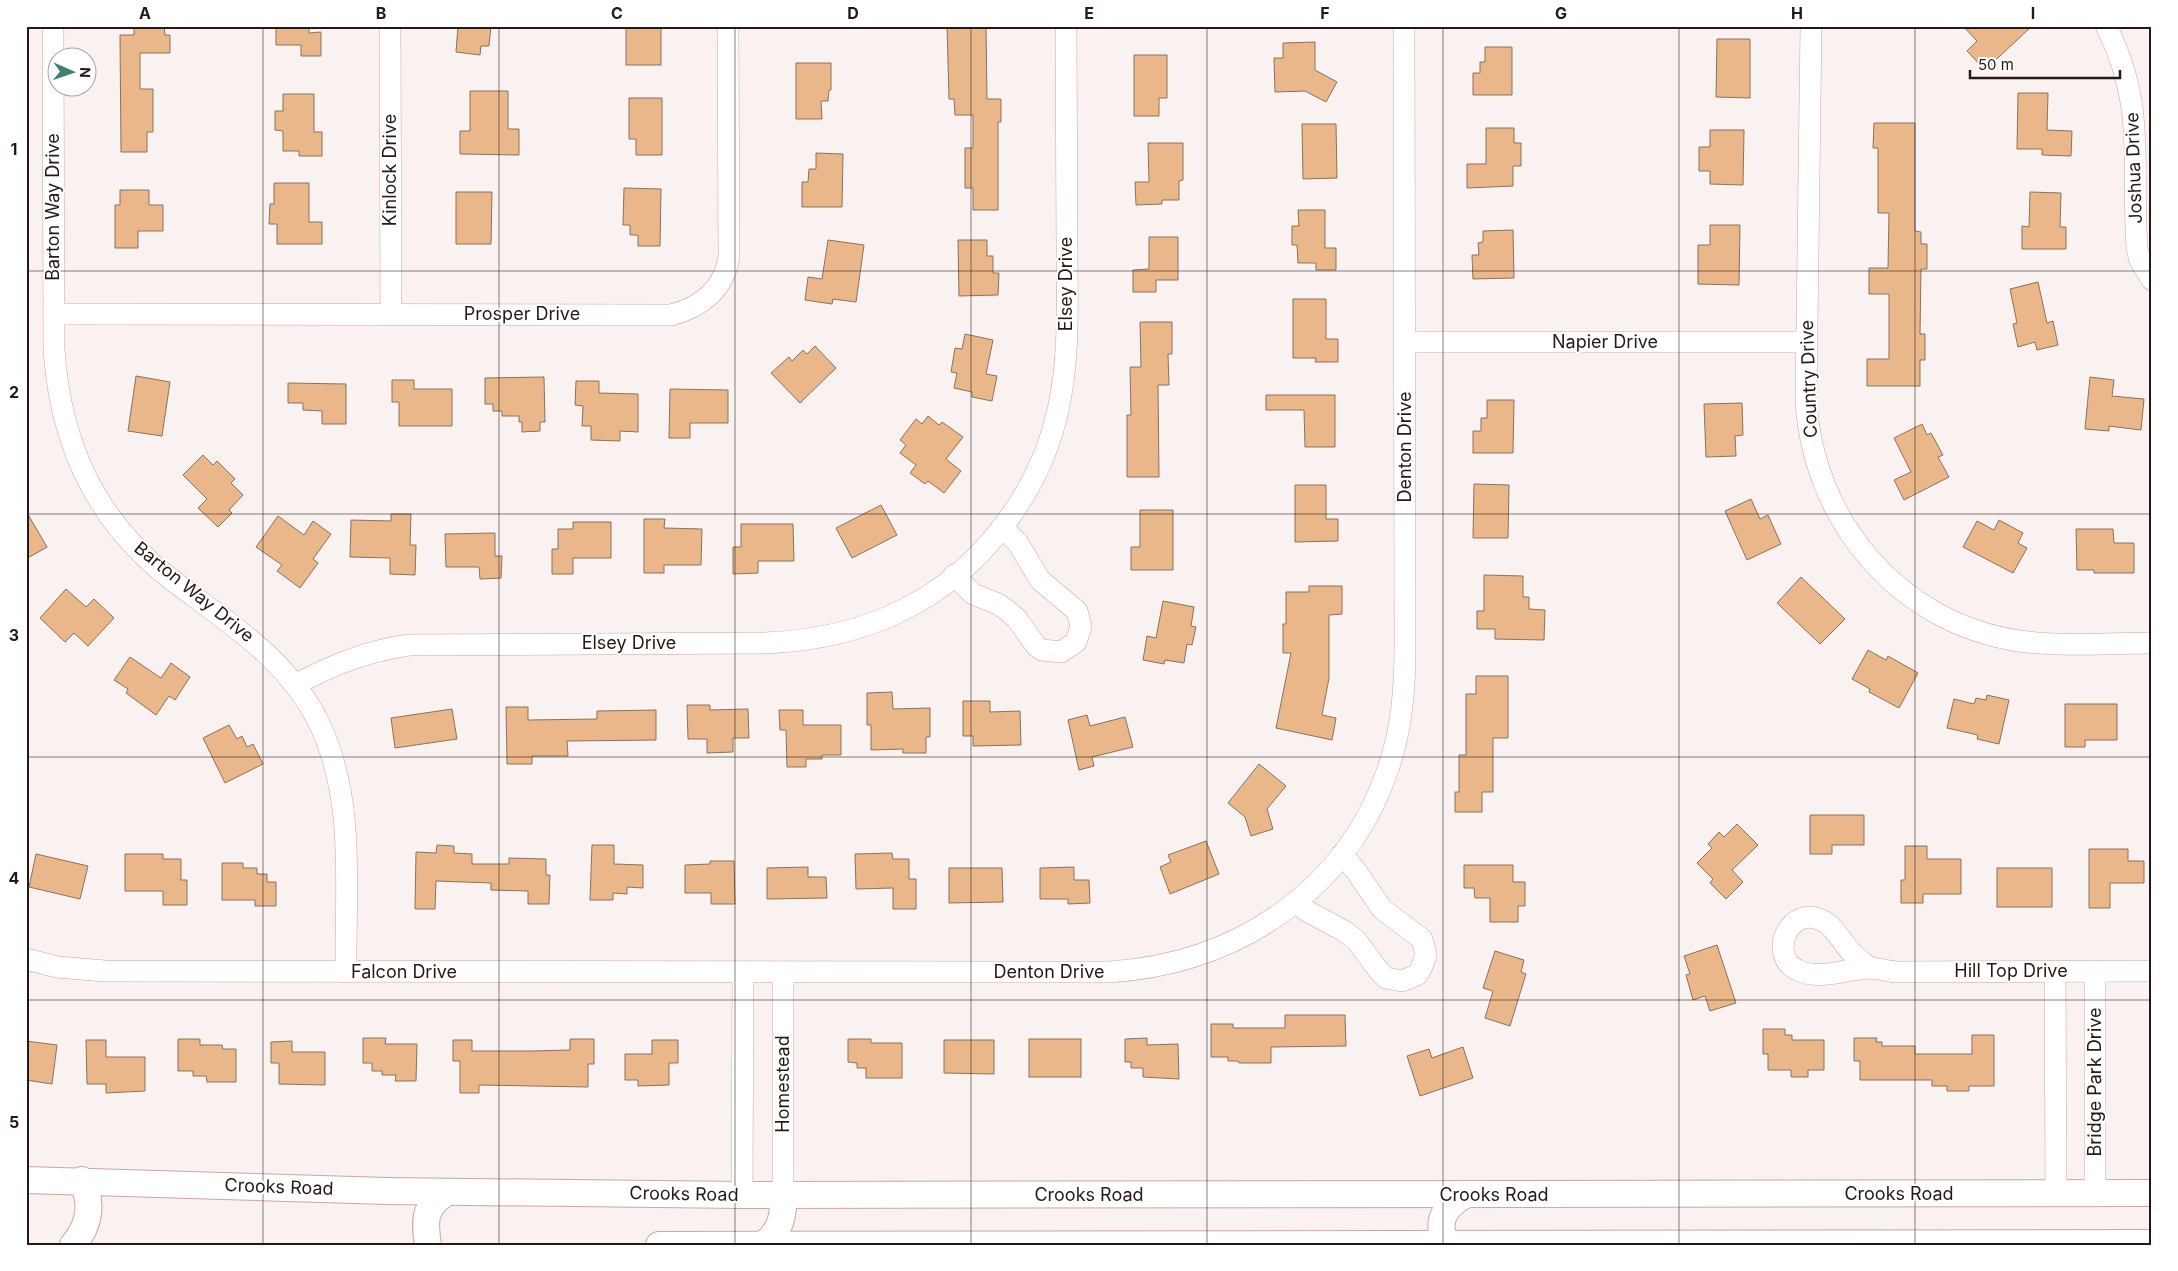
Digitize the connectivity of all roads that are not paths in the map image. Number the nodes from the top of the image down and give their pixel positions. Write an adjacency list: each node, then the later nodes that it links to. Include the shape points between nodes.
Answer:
1 (53, 26): 9 (street, Barton Way Drive)
2 (390, 26): 10 (street, Kinlock Drive)
3 (728, 26): 10 (street, Prosper Drive, via 729,257 721,282 704,302 671,315)
4 (1066, 26): 13 (street, Elsey Drive, via 1067,309 1063,383 1043,457 1026,491)
5 (1404, 26): 11 (street, Denton Drive)
6 (1810, 26): 12 (street, Country Drive)
7 (2106, 26): 8 (street, Joshua Drive, via 2124,69 2133,107 2137,248 2140,261)
8 (2152, 280)
9 (54, 314): 10 (street, Prosper Drive); 16 (street, Barton Way Drive, via 56,375 64,422 83,471 110,517 148,560 257,644)
10 (390, 314)
11 (1405, 342): 12 (street, Napier Drive); 17 (street, Denton Drive, via 1405,681 1402,712 1388,770 1377,797)
12 (1806, 342): 15 (street, Country Drive, via 1807,418 1818,473 1829,499 1856,543 1900,589 1934,612 1979,631 2019,641)
13 (1002, 527): 14 (street, Elsey Drive); 14 (street, via 1018,543 1040,580 1077,611 1082,627 1076,642 1061,652 1042,650 1008,611 973,594)
14 (954, 575): 16 (street, Elsey Drive, via 904,609 857,628 818,638 765,643 409,644 359,655)
15 (2152, 643)
16 (295, 685): 24 (street, Barton Way Drive, via 318,722 335,762 340,784 345,826)
17 (1342, 854): 18 (street, Denton Drive); 18 (street, via 1382,909 1422,939 1426,954 1417,975 1402,981 1386,978 1356,940 1344,930 1305,910)
18 (1297, 901): 26 (street, Denton Drive, via 1269,922 1226,946 1153,968 1109,972)
19 (26, 959): 24 (street, Falcon Drive, via 57,967 104,971)
20 (1870, 968): 21 (street, Hill Top Drive, via 1896,972)
21 (2055, 971): 22 (street, Hill Top Drive); 30 (street)
22 (2095, 971): 23 (street, Hill Top Drive); 31 (street, Bridge Park Drive)
23 (2152, 971)
24 (346, 972): 25 (street, Falcon Drive)
25 (743, 972): 26 (street, Falcon Drive); 33 (street)
26 (783, 972): 34 (street, Homestead)
27 (26, 1180): 28 (main road, Crooks Road)
28 (82, 1180): 29 (main road, Crooks Road); 41 (main road, via 90,1205 82,1234)
29 (447, 1192): 33 (main road, Crooks Road); 42 (main road, via 429,1206 426,1216)
30 (2056, 1193): 31 (main road, Crooks Road); 35 (main road, Crooks Road)
31 (2095, 1193): 32 (main road, Crooks Road)
32 (2152, 1193)
33 (742, 1195): 34 (main road, Crooks Road)
34 (783, 1195): 35 (main road, Crooks Road); 36 (main road, via 782,1219)
35 (1465, 1195): 38 (main road, via 1445,1211 1440,1228)
36 (765, 1243): 38 (main road); 43 (main road)
37 (2152, 1243): 40 (main road)
38 (1452, 1244): 39 (main road)
39 (2056, 1244): 40 (main road)
40 (2096, 1244)
41 (73, 1245)
42 (428, 1245)
43 (659, 1245)

